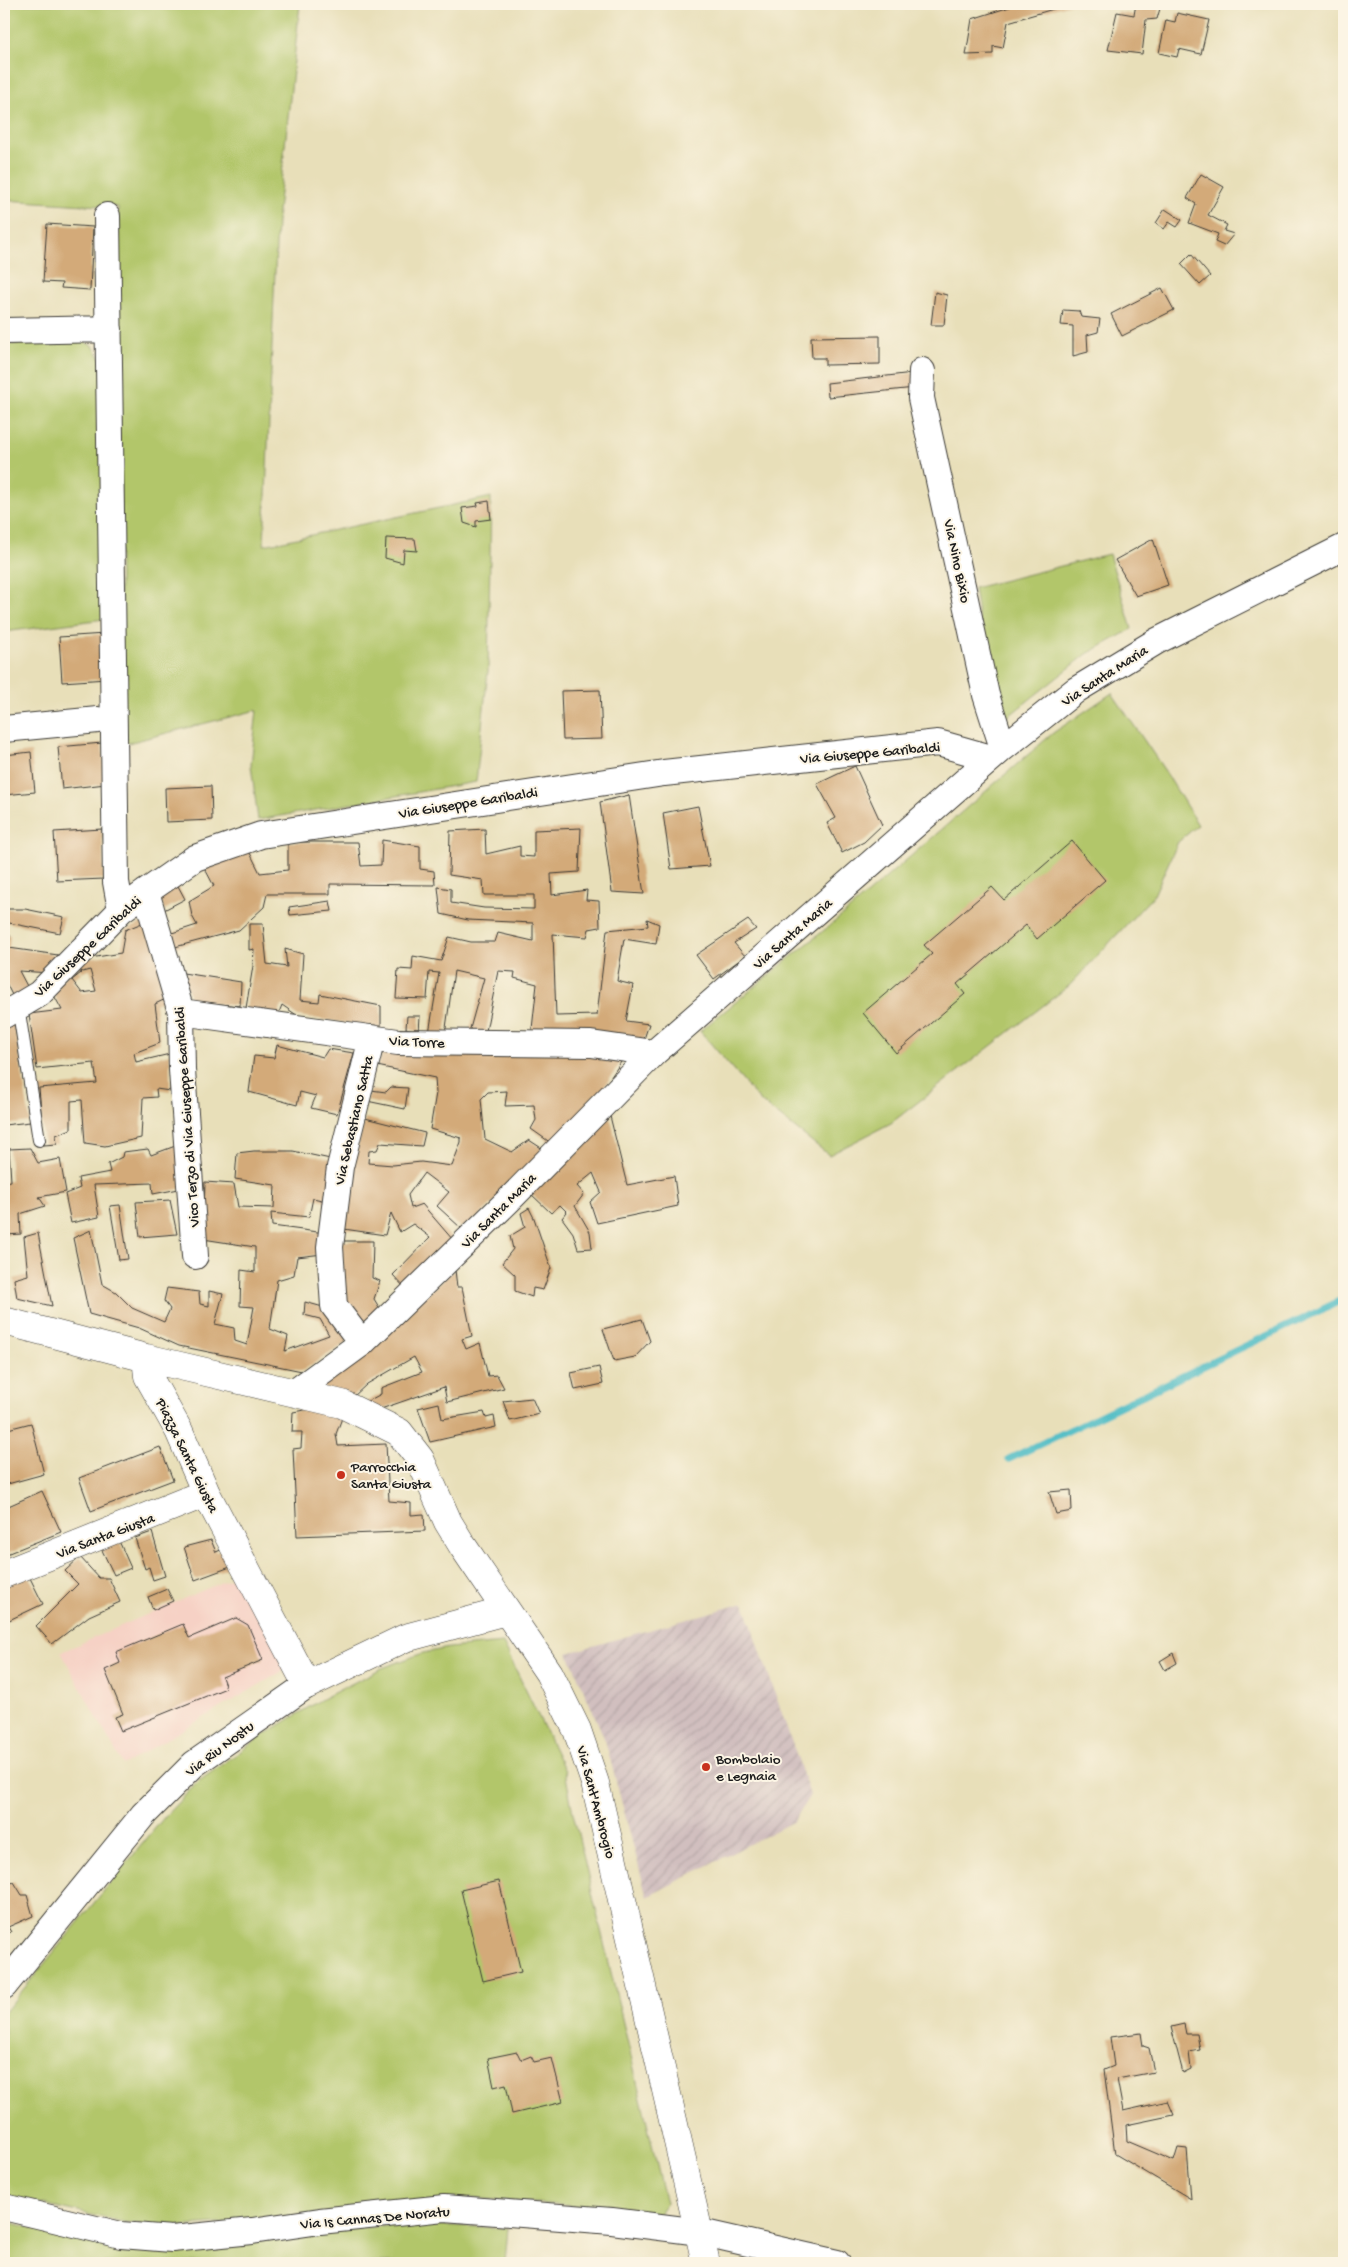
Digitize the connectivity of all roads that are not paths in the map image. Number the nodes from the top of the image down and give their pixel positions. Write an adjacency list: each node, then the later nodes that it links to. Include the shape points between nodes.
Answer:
1 (107, 216): 2 (street)
2 (108, 329): 3 (street); 10 (street, via 116,882)
3 (4, 331)
4 (922, 371): 8 (street, Via Nino Bixio, via 921,398)
5 (1344, 547): 8 (street, Via Santa Maria, via 1157,641 1076,690)
6 (98, 720): 7 (street)
7 (4, 729)
8 (997, 753): 9 (street, Via Giuseppe Garibaldi, via 938,743 664,772 339,822 261,835 195,858); 14 (street, Via Santa Maria)
9 (146, 892): 10 (street, Via Giuseppe Garibaldi); 12 (street, Vico Terzo di Via Giuseppe Garibaldi)
10 (121, 910): 11 (street, Via Giuseppe Garibaldi, via 39,994)
11 (11, 1011): 15 (lane)
12 (181, 1012): 13 (street, Via Torre); 16 (street, Vico Terzo di Via Giuseppe Garibaldi)
13 (372, 1038): 14 (street, Via Torre, via 398,1042 591,1044); 18 (street, Via Sebastiano Satta, via 340,1167 330,1247 334,1306)
14 (654, 1053): 18 (street, Via Santa Maria)
15 (39, 1140)
16 (195, 1256)
17 (4, 1321): 19 (street)
18 (362, 1343): 20 (street, Via Santa Maria)
19 (146, 1358): 20 (street); 21 (street, Piazza Santa Giusta, via 148,1376 179,1431)
20 (295, 1392): 23 (street, Via Sant'Ambrogio, via 342,1404 399,1432 420,1459 452,1529)
21 (206, 1493): 22 (street, Via Santa Giusta); 24 (street, Piazza Santa Giusta)
22 (4, 1574)
23 (506, 1611): 24 (street, Via Riu Nostu, via 405,1638); 27 (street, Via Sant'Ambrogio, via 549,1673 577,1730 595,1783)
24 (307, 1685): 25 (street, Via Riu Nostu, via 194,1764 143,1815)
25 (4, 1986)
26 (4, 2207): 27 (street, Via Is Cannas De Noratu, via 121,2235 172,2239 444,2208 612,2221)
27 (700, 2232): 28 (street, Via Sant'Ambrogio); 29 (street, Via Is Cannas De Noratu)
28 (706, 2263)
29 (837, 2263)

